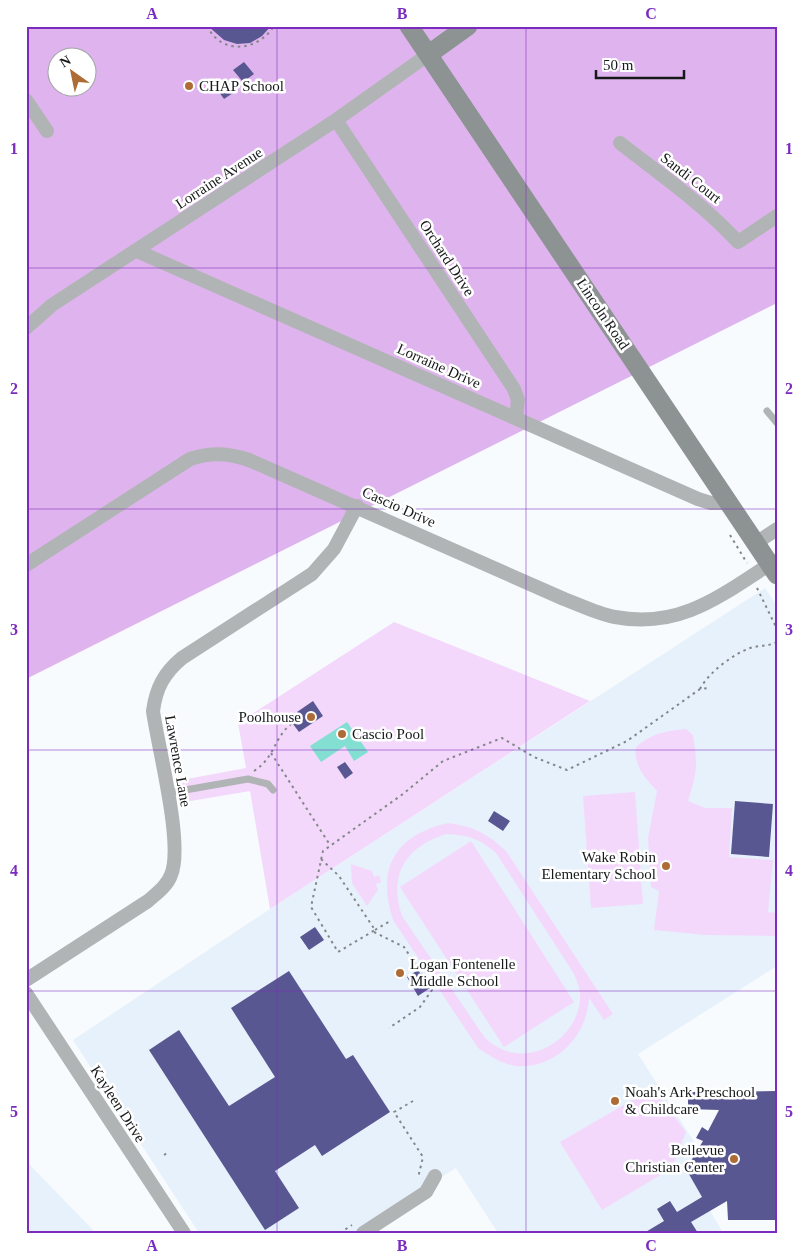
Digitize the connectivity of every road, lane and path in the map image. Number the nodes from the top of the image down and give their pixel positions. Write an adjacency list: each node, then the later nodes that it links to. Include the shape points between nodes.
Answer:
1 (207, 26): 2 (path, via 221,41 245,47 268,35)
2 (274, 26)
3 (410, 26): 5 (main road, Lincoln Road)
4 (468, 26): 5 (main road)
5 (429, 54): 7 (street, Lorraine Avenue); 16 (main road, Lincoln Road)
6 (26, 100): 8 (street)
7 (336, 120): 11 (street, Lorraine Avenue); 14 (street, Orchard Drive, via 514,389 518,400)
8 (47, 132)
9 (620, 143): 10 (street, Sandi Court, via 686,193 738,242)
10 (777, 216)
11 (137, 251): 12 (street, Lorraine Avenue, via 52,305); 14 (street, Lorraine Drive)
12 (26, 328)
13 (767, 411): 15 (lane)
14 (516, 418): 16 (street, Lorraine Drive, via 698,499)
15 (777, 423)
16 (729, 503): 19 (main road, Lincoln Road)
17 (358, 506): 20 (street, Cascio Drive, via 249,460 222,453 207,454 190,459); 21 (street, Cascio Drive, via 564,599 614,617 644,620 695,610); 29 (street, Lawrence Lane, via 334,549 312,574 182,658 166,673 156,693 153,711)
18 (777, 528): 19 (street)
19 (756, 543): 21 (main road, Lincoln Road)
20 (26, 565)
21 (773, 569)
22 (777, 642): 24 (path, via 750,648 706,677)
23 (710, 688): 24 (path)
24 (700, 689): 30 (path, via 628,741 567,770 534,757 502,738 443,761 404,794)
25 (301, 718): 26 (path, via 285,727)
26 (271, 753): 27 (path); 30 (path)
27 (248, 779): 28 (lane, via 268,784); 29 (lane)
28 (273, 790)
29 (167, 793): 34 (street, Lawrence Lane, via 175,843 174,864 168,882 148,901)
30 (330, 845): 31 (path, via 323,851)
31 (321, 859): 33 (path, via 339,876); 33 (path, via 311,907 338,952)
32 (390, 921): 33 (path)
33 (374, 931): 36 (path, via 404,947 432,990 420,1007)
34 (26, 980)
35 (26, 993): 41 (street, Kayleen Drive)
36 (389, 1028)
37 (414, 1101): 39 (path, via 394,1112 423,1157)
38 (435, 1176): 40 (street, via 426,1192)
39 (417, 1184)
40 (359, 1228): 42 (path)
41 (184, 1233)
42 (340, 1233)

